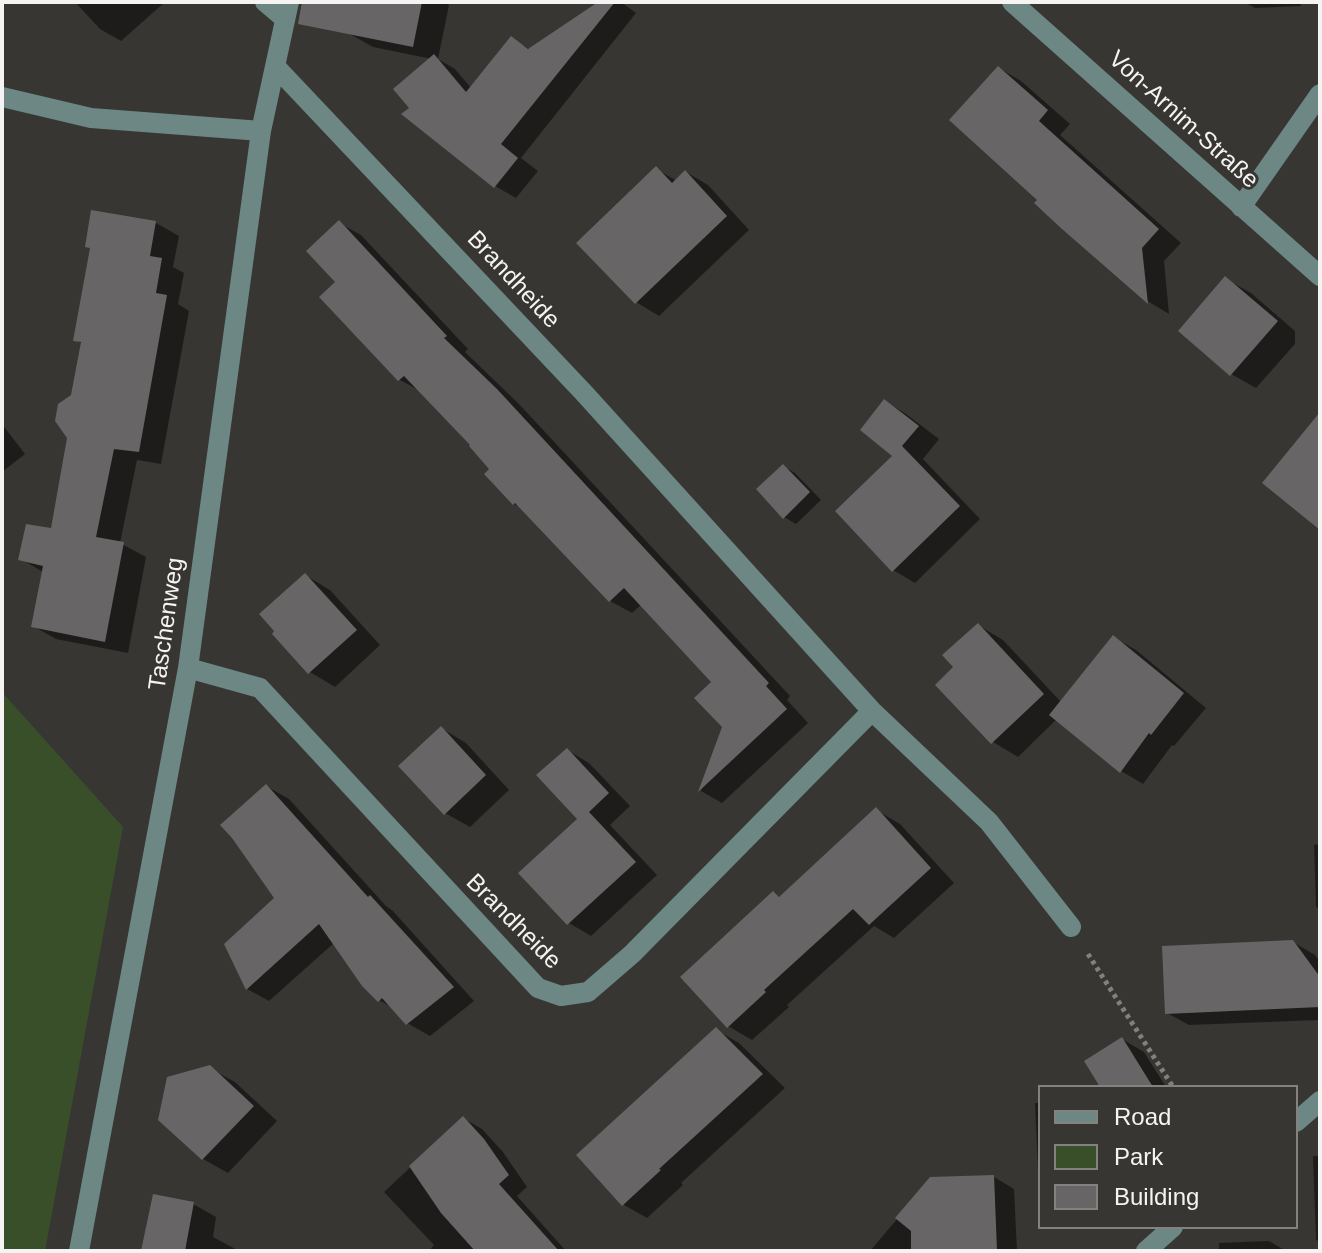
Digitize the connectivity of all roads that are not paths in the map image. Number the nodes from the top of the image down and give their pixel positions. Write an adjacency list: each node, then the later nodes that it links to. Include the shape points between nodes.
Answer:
1 (265, 2): 3 (street)
2 (1012, 2): 8 (street, Von-Arnim-Straße)
3 (287, 11): 4 (street, Taschenweg)
4 (275, 66): 7 (street, Taschenweg); 11 (street, Brandheide, via 584,393)
5 (1320, 94): 8 (street)
6 (2, 97): 7 (street, via 91,118)
7 (261, 131): 10 (street, Taschenweg)
8 (1241, 207): 9 (street, Von-Arnim-Straße)
9 (1320, 276)
10 (188, 668): 11 (street, Brandheide, via 260,688 538,988 561,996 588,992 632,954); 16 (street, Taschenweg)
11 (872, 711): 12 (street, Brandheide, via 989,822)
12 (1071, 927)
13 (1320, 1101): 14 (street)
14 (1298, 1120)
15 (1171, 1229): 17 (street)
16 (79, 1251)
17 (1146, 1251)

